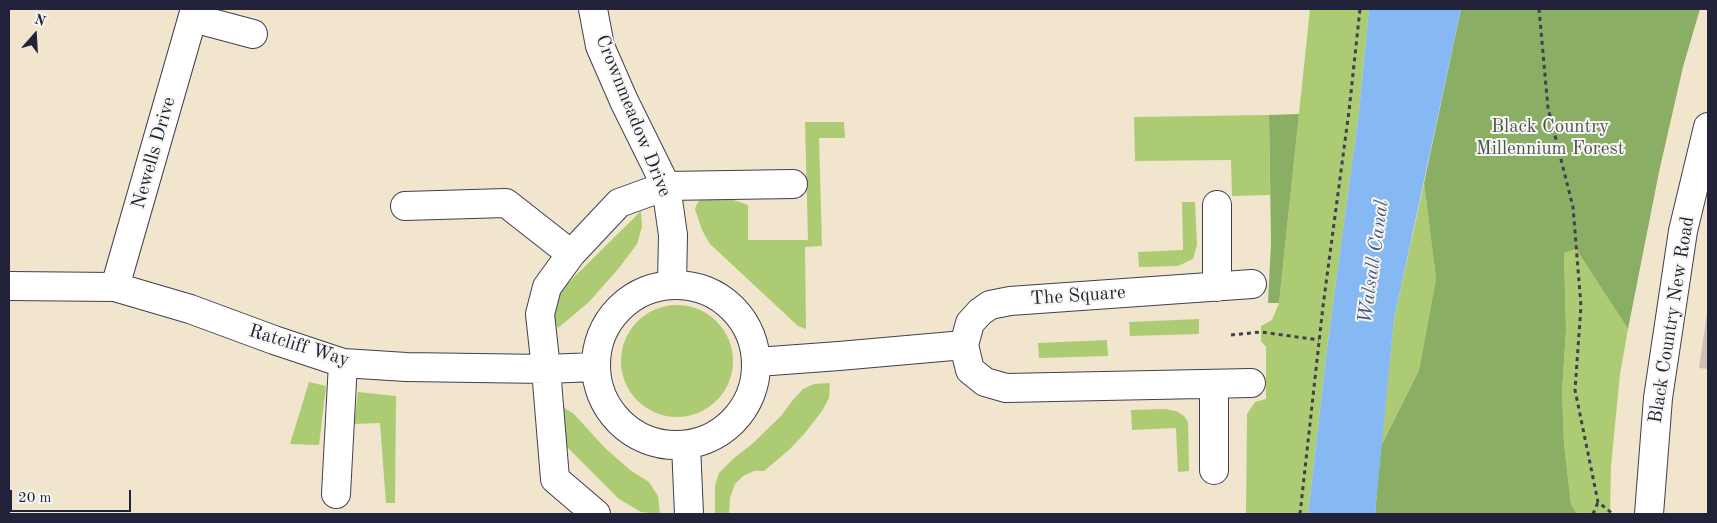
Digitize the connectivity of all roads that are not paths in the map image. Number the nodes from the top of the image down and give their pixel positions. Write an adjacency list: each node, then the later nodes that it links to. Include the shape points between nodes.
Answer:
1 (593, 9): 6 (main road, Crownmeadow Drive, via 600,46)
2 (194, 13): 3 (main road, Newells Drive); 13 (main road, Newells Drive)
3 (253, 34)
4 (1708, 127): 27 (main road, Black Country New Road, via 1683,231 1658,398)
5 (793, 184): 6 (main road)
6 (666, 186): 9 (main road, via 619,202); 10 (main road, Crownmeadow Drive, via 674,235)
7 (1217, 205): 14 (main road)
8 (405, 206): 9 (main road, via 506,202)
9 (571, 254): 19 (main road, via 547,286 540,314)
10 (672, 284): 16 (main road, via 698,287 720,298 739,315 752,337); 18 (main road, via 648,289 626,302 609,319 598,342)
11 (1252, 284): 14 (main road, The Square)
12 (9, 286): 13 (main road, Ratcliff Way)
13 (114, 287): 17 (main road, Ratcliff Way, via 190,309)
14 (1217, 287): 15 (main road, The Square, via 990,305 970,323)
15 (964, 345): 16 (main road); 21 (main road, via 970,370 984,382 1006,388)
16 (757, 362): 22 (main road, via 754,386 744,407 729,426 709,438)
17 (343, 363): 19 (main road, Ratcliff Way, via 406,368); 24 (main road)
18 (595, 367): 19 (main road, Ratcliff Way); 22 (main road, via 600,393 614,416 634,434 659,444)
19 (546, 369): 25 (main road, via 554,479)
20 (1251, 383): 21 (main road)
21 (1214, 384): 23 (main road)
22 (686, 445): 26 (main road)
23 (1214, 470)
24 (336, 494)
25 (596, 514)
26 (689, 514)
27 (1649, 514)

